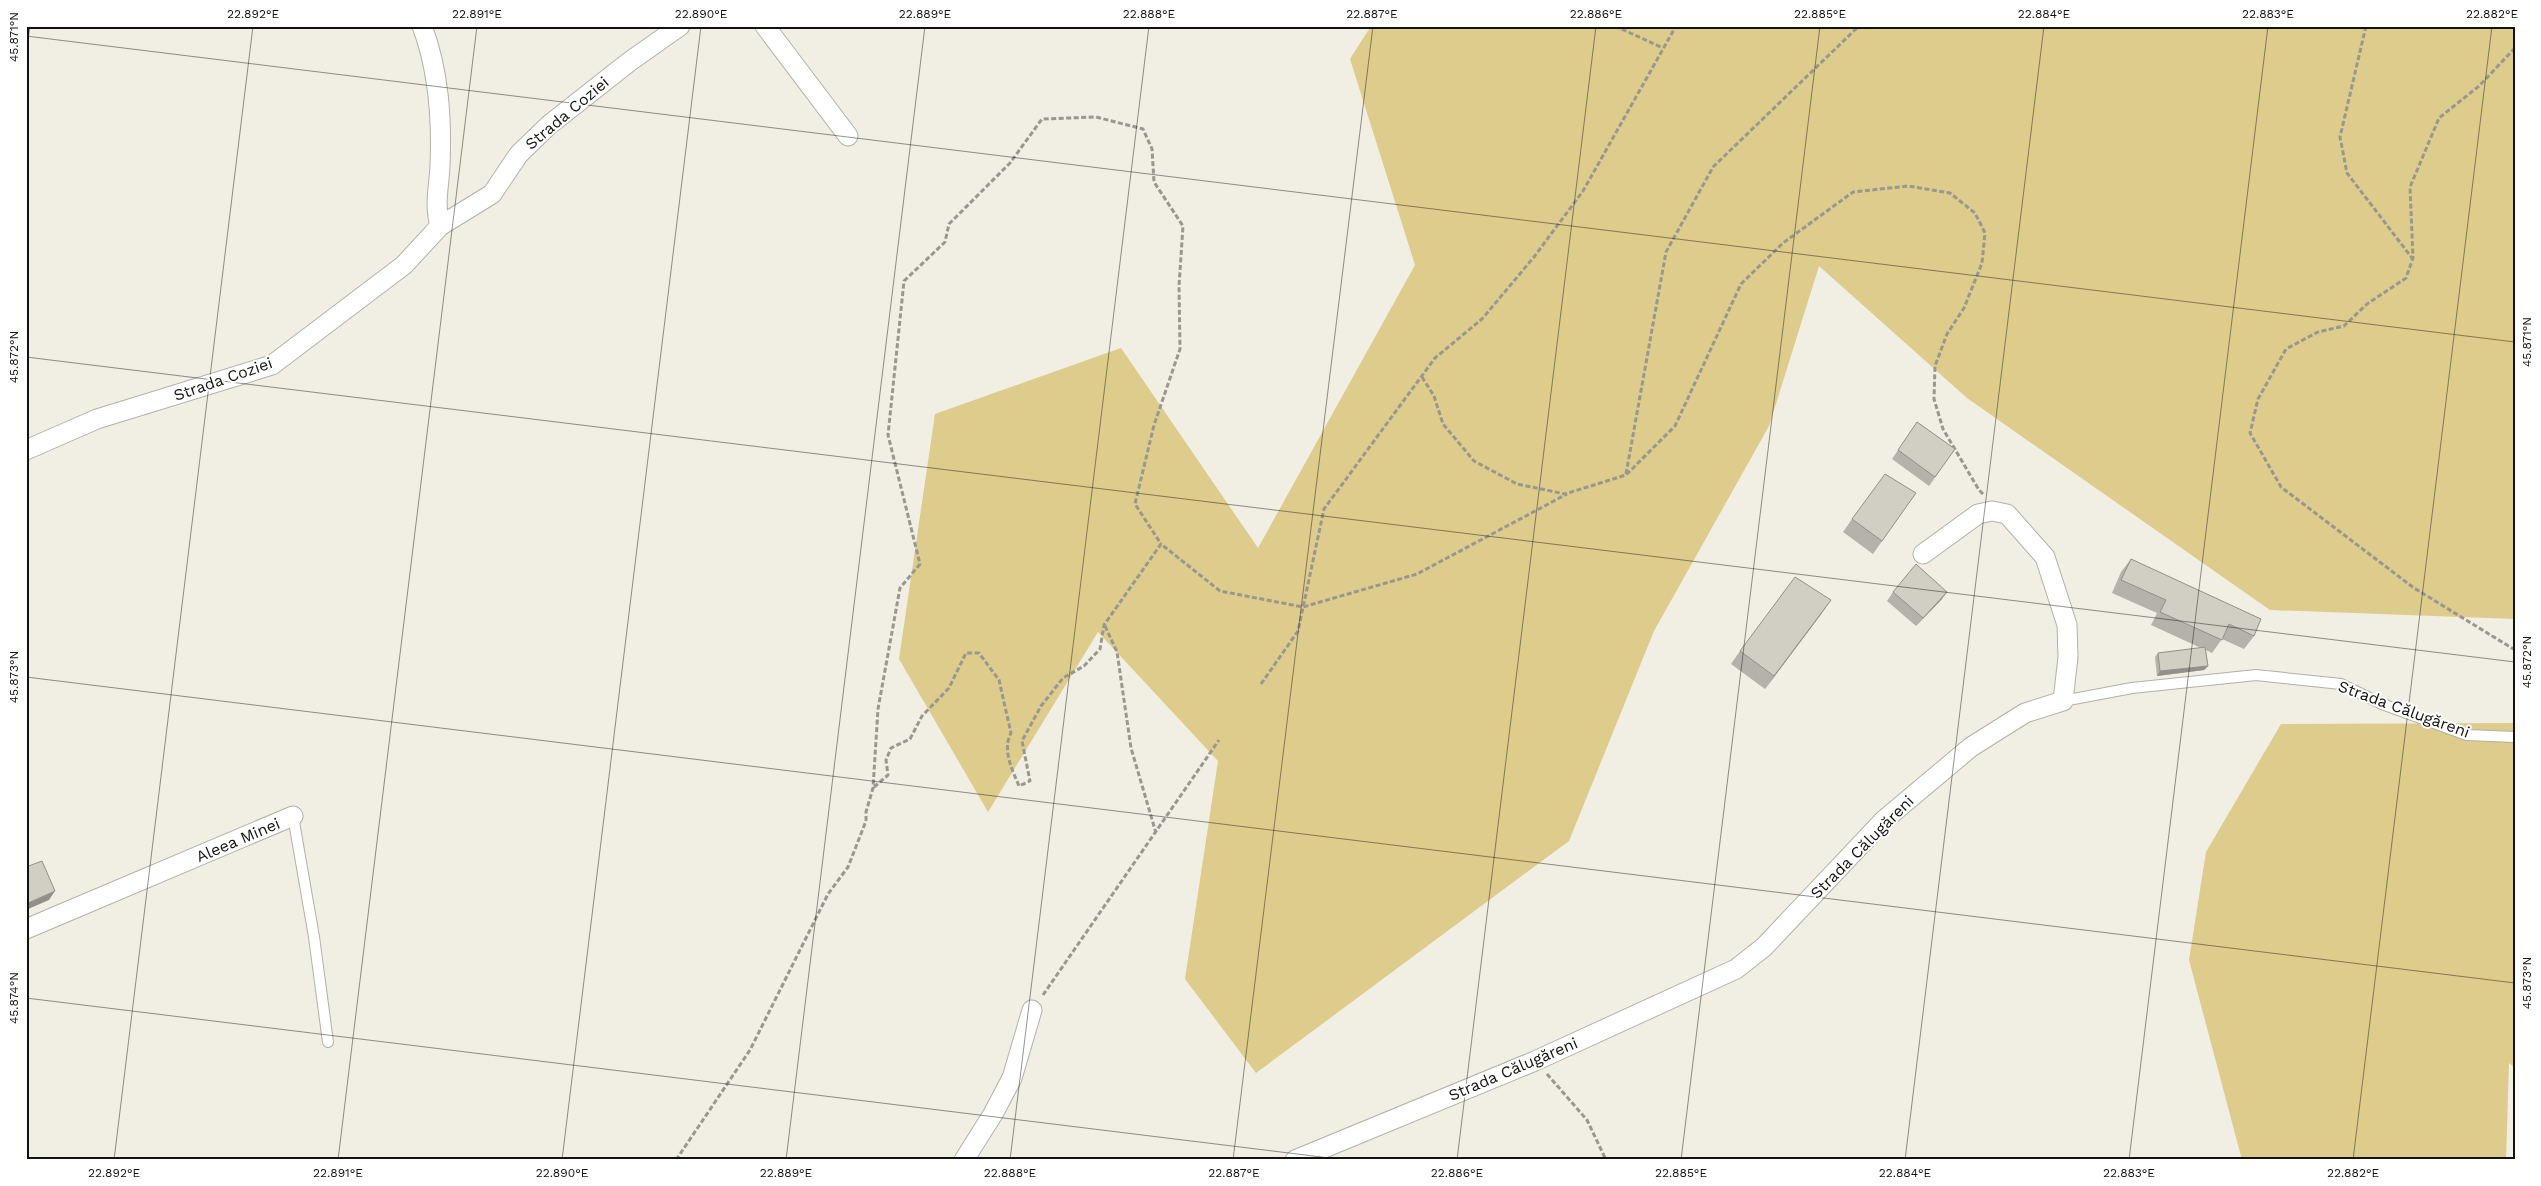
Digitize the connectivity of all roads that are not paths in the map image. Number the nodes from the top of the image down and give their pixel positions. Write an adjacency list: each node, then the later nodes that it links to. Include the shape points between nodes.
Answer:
1 (422, 26): 5 (street, via 431,50 440,112 436,200)
2 (680, 26): 5 (street, Strada Coziei, via 549,125 520,154 492,194)
3 (764, 26): 4 (street)
4 (848, 136)
5 (440, 226): 6 (street, Strada Coziei, via 404,265 272,365 97,419)
6 (26, 450)
7 (1923, 554): 8 (street, via 1978,514 1992,511 2007,514 2045,557 2067,625 2068,656)
8 (2063, 701): 9 (lane, Strada Călugăreni, via 2132,688 2256,675 2341,684 2382,704 2467,735); 15 (street, Strada Călugăreni, via 2025,712 1971,747 1884,820 1764,947 1736,969 1535,1061)
9 (2515, 737)
10 (293, 816): 11 (street, Aleea Minei); 13 (lane, Aleea Minei)
11 (26, 929)
12 (1032, 1010): 14 (street, via 1012,1078)
13 (328, 1042)
14 (964, 1160)
15 (1296, 1160)

